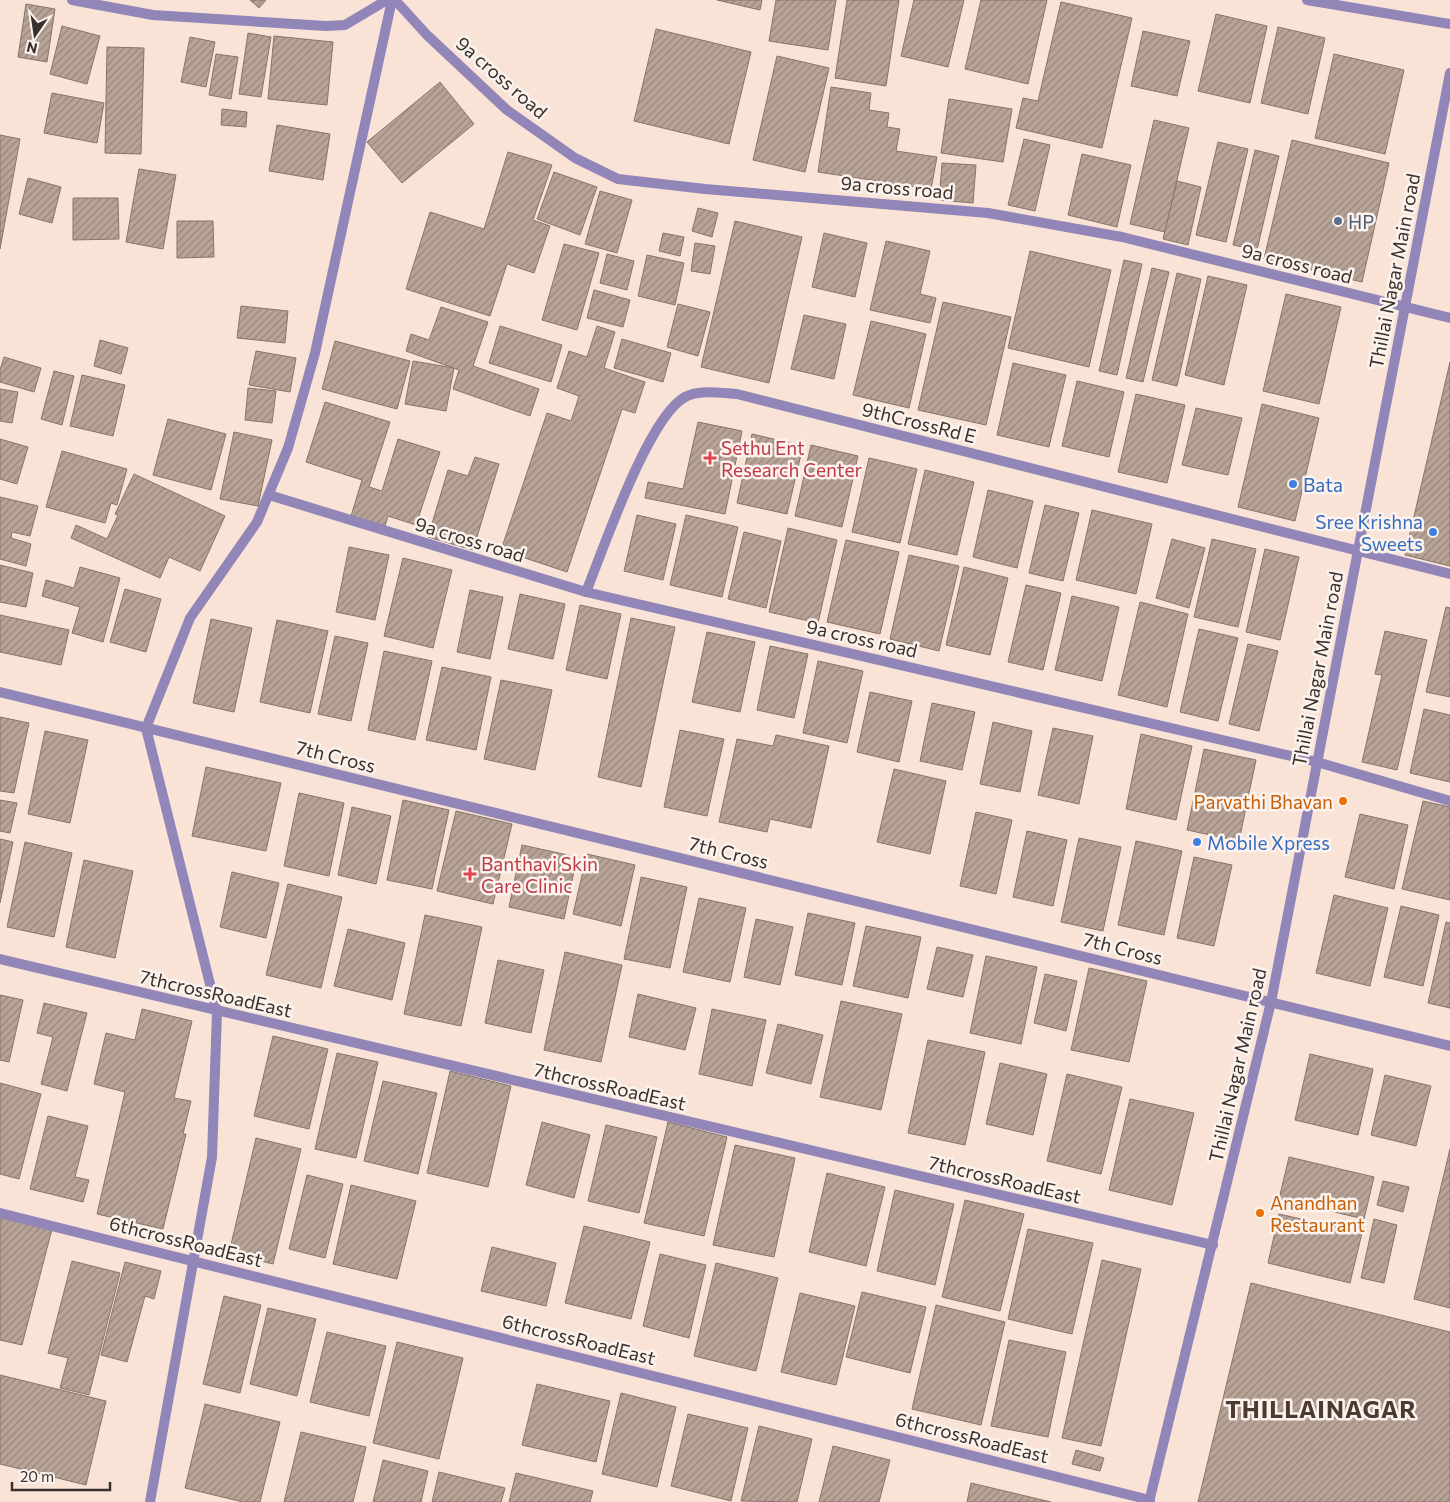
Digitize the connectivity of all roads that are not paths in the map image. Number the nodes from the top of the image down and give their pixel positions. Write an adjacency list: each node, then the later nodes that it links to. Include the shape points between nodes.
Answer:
1 (72, 0): 2 (street, via 154,15 309,26 345,25)
2 (387, 0)
3 (393, 0): 7 (street, 9a cross road, via 507,110 576,158 618,178 705,189 988,213 1122,237); 9 (street, via 315,353 288,448)
4 (1308, 0): 5 (street)
5 (1450, 24)
6 (1450, 73): 7 (street, Thillai Nagar Main road)
7 (1405, 308): 8 (street, 9a cross road); 10 (street, Thillai Nagar Main road)
8 (1450, 318)
9 (269, 495): 12 (street, 9a cross road); 14 (street, via 257,522 190,618)
10 (1358, 550): 11 (street, 9thCrossRd E); 12 (street, 9thCrossRd E, via 737,394 706,392 685,397 673,406 644,449); 15 (street, Thillai Nagar Main road)
11 (1450, 574)
12 (586, 592): 15 (street, 9a cross road)
13 (0, 692): 14 (street, 7th Cross)
14 (146, 728): 18 (street, 7th Cross); 19 (street)
15 (1317, 762): 16 (street, 9a cross road); 18 (street, Thillai Nagar Main road)
16 (1450, 801)
17 (0, 959): 19 (street, 7thcrossRoadEast)
18 (1271, 1002): 20 (street, 7th Cross); 22 (street, Thillai Nagar Main road)
19 (217, 1012): 22 (street, 7thcrossRoadEast); 23 (street, via 212,1157)
20 (1450, 1046)
21 (0, 1213): 23 (street, 6thcrossRoadEast)
22 (1213, 1245): 24 (street, Thillai Nagar Main road)
23 (193, 1260): 24 (street, 6thcrossRoadEast); 25 (street)
24 (1150, 1501)
25 (150, 1502)

